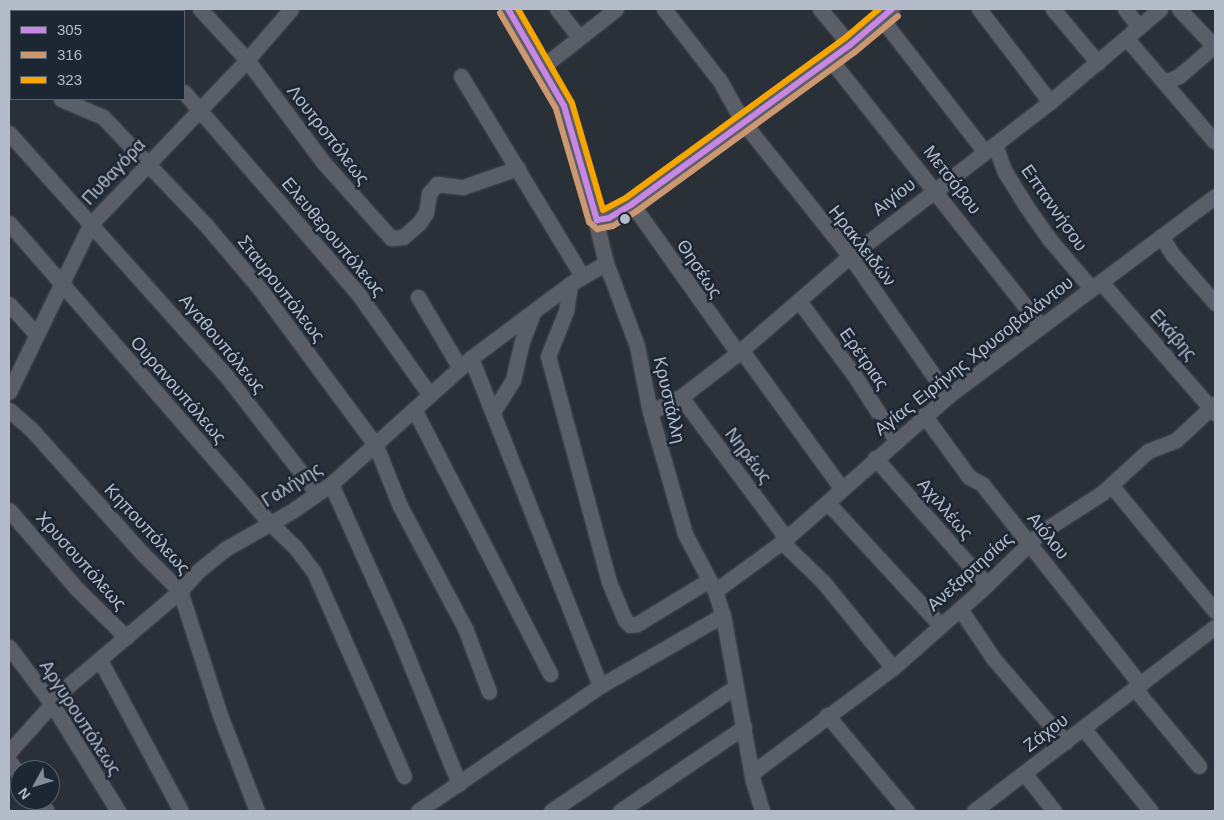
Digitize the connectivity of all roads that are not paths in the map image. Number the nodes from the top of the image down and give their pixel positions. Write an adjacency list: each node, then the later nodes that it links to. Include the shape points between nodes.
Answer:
1 (200, 9): 20 (street, Λουτροπόλεως)
2 (291, 9): 20 (street, Πυθαγόρα)
3 (508, 9): 22 (street, Κρυστάλλη)
4 (557, 9): 15 (street)
5 (616, 9): 15 (street)
6 (664, 9): 29 (street, Ηρακλειδών, via 720,81)
7 (820, 9): 17 (street)
8 (979, 9): 27 (street)
9 (1053, 9): 21 (street)
10 (1125, 9): 14 (street)
11 (1160, 9): 14 (street, Αιγίου)
12 (1180, 9): 18 (street)
13 (887, 13): 17 (street); 32 (street, Επταννήσου)
14 (1139, 28): 16 (street, Αιγίου)
15 (579, 38): 22 (street)
16 (1127, 39): 21 (street, Αιγίου); 24 (street)
17 (850, 45): 19 (street)
18 (1214, 47): 24 (street, via 1179,76)
19 (830, 59): 29 (street); 35 (street, Μετσόβου)
20 (247, 60): 28 (street, Πυθαγόρα); 34 (street, Λουτροπόλεως, via 323,162 382,230 397,238 412,230 426,213 429,192 437,184 463,187)
21 (1098, 63): 27 (street, Αιγίου)
22 (542, 67): 38 (street, Κρυστάλλη, via 573,128)
23 (461, 76): 34 (street)
24 (1165, 82): 31 (street)
25 (185, 93): 28 (street, Ελευθερουπόλεως)
26 (63, 100): 33 (street, Σταυρουπόλεως, via 101,116)
27 (1050, 102): 32 (street, Αιγίου)
28 (199, 110): 33 (street, Πυθαγόρα); 60 (street, Ελευθερουπόλεως, via 359,295)
29 (742, 122): 37 (street); 42 (street, Ηρακλειδών)
30 (9, 133): 40 (street, Αγαθουπόλεως)
31 (1215, 142)
32 (990, 148): 35 (street, Αιγίου); 48 (street, Επταννήσου, via 1050,240)
33 (149, 162): 40 (street, Πυθαγόρα); 70 (street, Σταυρουπόλεως, via 260,289)
34 (518, 168): 46 (street)
35 (935, 189): 43 (street, Αιγίου); 54 (street, Μετσόβου)
36 (1215, 196): 41 (street, Αγίας Ειρήνης Χρυσοβαλάντου)
37 (632, 204): 38 (street, via 610,218); 56 (street, Θησέως)
38 (597, 220): 44 (street, Κρυστάλλη)
39 (9, 223): 47 (street, Ουρανουπόλεως)
40 (90, 225): 47 (street, Πυθαγόρα); 75 (street, Αγαθουπόλεως, via 228,377)
41 (1161, 236): 48 (street, Αγίας Ειρήνης Χρυσοβαλάντου); 52 (street)
42 (836, 237): 43 (street, Ηρακλειδών); 45 (street)
43 (850, 256): 45 (street, Αιγίου); 61 (street, Ηρακλειδών)
44 (606, 263): 46 (street, Γαλήνης); 67 (street, Κρυστάλλη, via 637,346)
45 (834, 269): 50 (street, Αιγίου)
46 (576, 280): 53 (street, Γαλήνης); 81 (street, Αγίας Ειρήνης Χρυσοβαλάντου, via 548,356 609,582 625,620 630,625 637,624)
47 (59, 284): 55 (street, Πυθαγόρα); 78 (street, Ουρανουπόλεως)
48 (1096, 285): 54 (street, Αγίας Ειρήνης Χρυσοβαλάντου); 63 (street, Εκάβης)
49 (418, 297): 58 (street)
50 (799, 301): 56 (street, Αιγίου); 69 (street, Ερέτριας, via 854,374)
51 (9, 304): 55 (street)
52 (1215, 304)
53 (533, 312): 57 (street, Γαλήνης); 66 (street, via 513,380)
54 (1041, 326): 61 (street, Αγίας Ειρήνης Χρυσοβαλάντου)
55 (35, 334): 59 (street, Πυθαγόρα)
56 (740, 352): 62 (street, Αιγίου); 74 (street, Θησέως)
57 (471, 358): 58 (street, Γαλήνης); 66 (street)
58 (460, 368): 60 (street, Γαλήνης)
59 (9, 392)
60 (429, 394): 64 (street, Γαλήνης)
61 (948, 396): 68 (street, Αγίας Ειρήνης Χρυσοβαλάντου)
62 (681, 397): 67 (street, Αιγίου); 79 (street, Νηρέως)
63 (1214, 408): 73 (street, Ανεξαρτησίας, via 1176,440 1148,451)
64 (414, 409): 70 (street, Γαλήνης); 93 (street)
65 (9, 410): 83 (street, Κηπουπόλεως, via 31,429)
66 (493, 412): 94 (street)
67 (650, 412): 81 (street, Κρυστάλλη, via 685,534)
68 (924, 415): 69 (street, Αγίας Ειρήνης Χρυσοβαλάντου); 80 (street, Αιόλου, via 969,477 982,484)
69 (896, 440): 71 (street, Αγίας Ειρήνης Χρυσοβαλάντου)
70 (376, 446): 72 (street, Γαλήνης); 97 (street, Σταυρουπόλεως, via 408,522 465,628)
71 (875, 458): 74 (street, Αγίας Ειρήνης Χρυσοβαλάντου); 82 (street, Αχιλλέως)
72 (331, 484): 75 (street, Γαλήνης); 108 (street, via 397,631)
73 (1111, 485): 80 (street, Ανεξαρτησίας, via 1085,506 1050,526); 85 (street)
74 (840, 488): 76 (street, Αγίας Ειρήνης Χρυσοβαλάντου)
75 (318, 493): 78 (street, Γαλήνης)
76 (827, 502): 79 (street, Αγίας Ειρήνης Χρυσοβαλάντου); 87 (street)
77 (9, 510): 89 (street, Χρυσουπόλεως, via 77,589)
78 (269, 522): 83 (street, Γαλήνης, via 225,549); 107 (street, Ουρανουπόλεως, via 295,547 314,572)
79 (784, 540): 81 (street, Αγίας Ειρήνης Χρυσοβαλάντου); 92 (street, Νηρέως, via 824,583)
80 (1030, 544): 82 (street, Ανεξαρτησίας); 96 (street, Αιόλου)
81 (712, 586): 86 (street, Κρυστάλλη)
82 (987, 586): 84 (street, Ανεξαρτησίας)
83 (180, 591): 89 (street, Γαλήνης); 112 (street, Κηπουπόλεως, via 220,715)
84 (960, 609): 87 (street, Ανεξαρτησίας); 102 (street, via 993,658)
85 (1215, 610)
86 (723, 615): 94 (street); 95 (street, Κρυστάλλη)
87 (940, 625): 92 (street, Ανεξαρτησίας)
88 (1215, 627): 96 (street, Ζάχου)
89 (126, 637): 91 (street, Γαλήνης)
90 (9, 647): 98 (street, Αργυρουπόλεως)
91 (100, 660): 98 (street, Γαλήνης); 111 (street)
92 (893, 668): 99 (street, Ανεξαρτησίας)
93 (550, 674)
94 (600, 686): 108 (street)
95 (735, 687): 100 (street, Κρυστάλλη); 114 (street)
96 (1138, 687): 101 (street, Ζάχου); 104 (street, Αιόλου)
97 (489, 692)
98 (52, 704): 103 (street, Γαλήνης); 110 (street, Αργυρουπόλεως)
99 (827, 715): 105 (street, Ανεξαρτησίας); 116 (street)
100 (744, 727): 105 (street, Κρυστάλλη); 115 (street)
101 (1083, 728): 102 (street, Ζάχου); 119 (street)
102 (1064, 742): 106 (street, Ζάχου)
103 (9, 752)
104 (1199, 766)
105 (752, 773): 109 (street, Κρυστάλλη)
106 (1024, 773): 117 (street, Ζάχου); 118 (street)
107 (404, 776)
108 (459, 784): 113 (street)
109 (761, 810)
110 (118, 811)
111 (181, 811)
112 (257, 811)
113 (418, 811)
114 (551, 811)
115 (620, 811)
116 (907, 811)
117 (974, 811)
118 (1054, 811)
119 (1151, 811)

